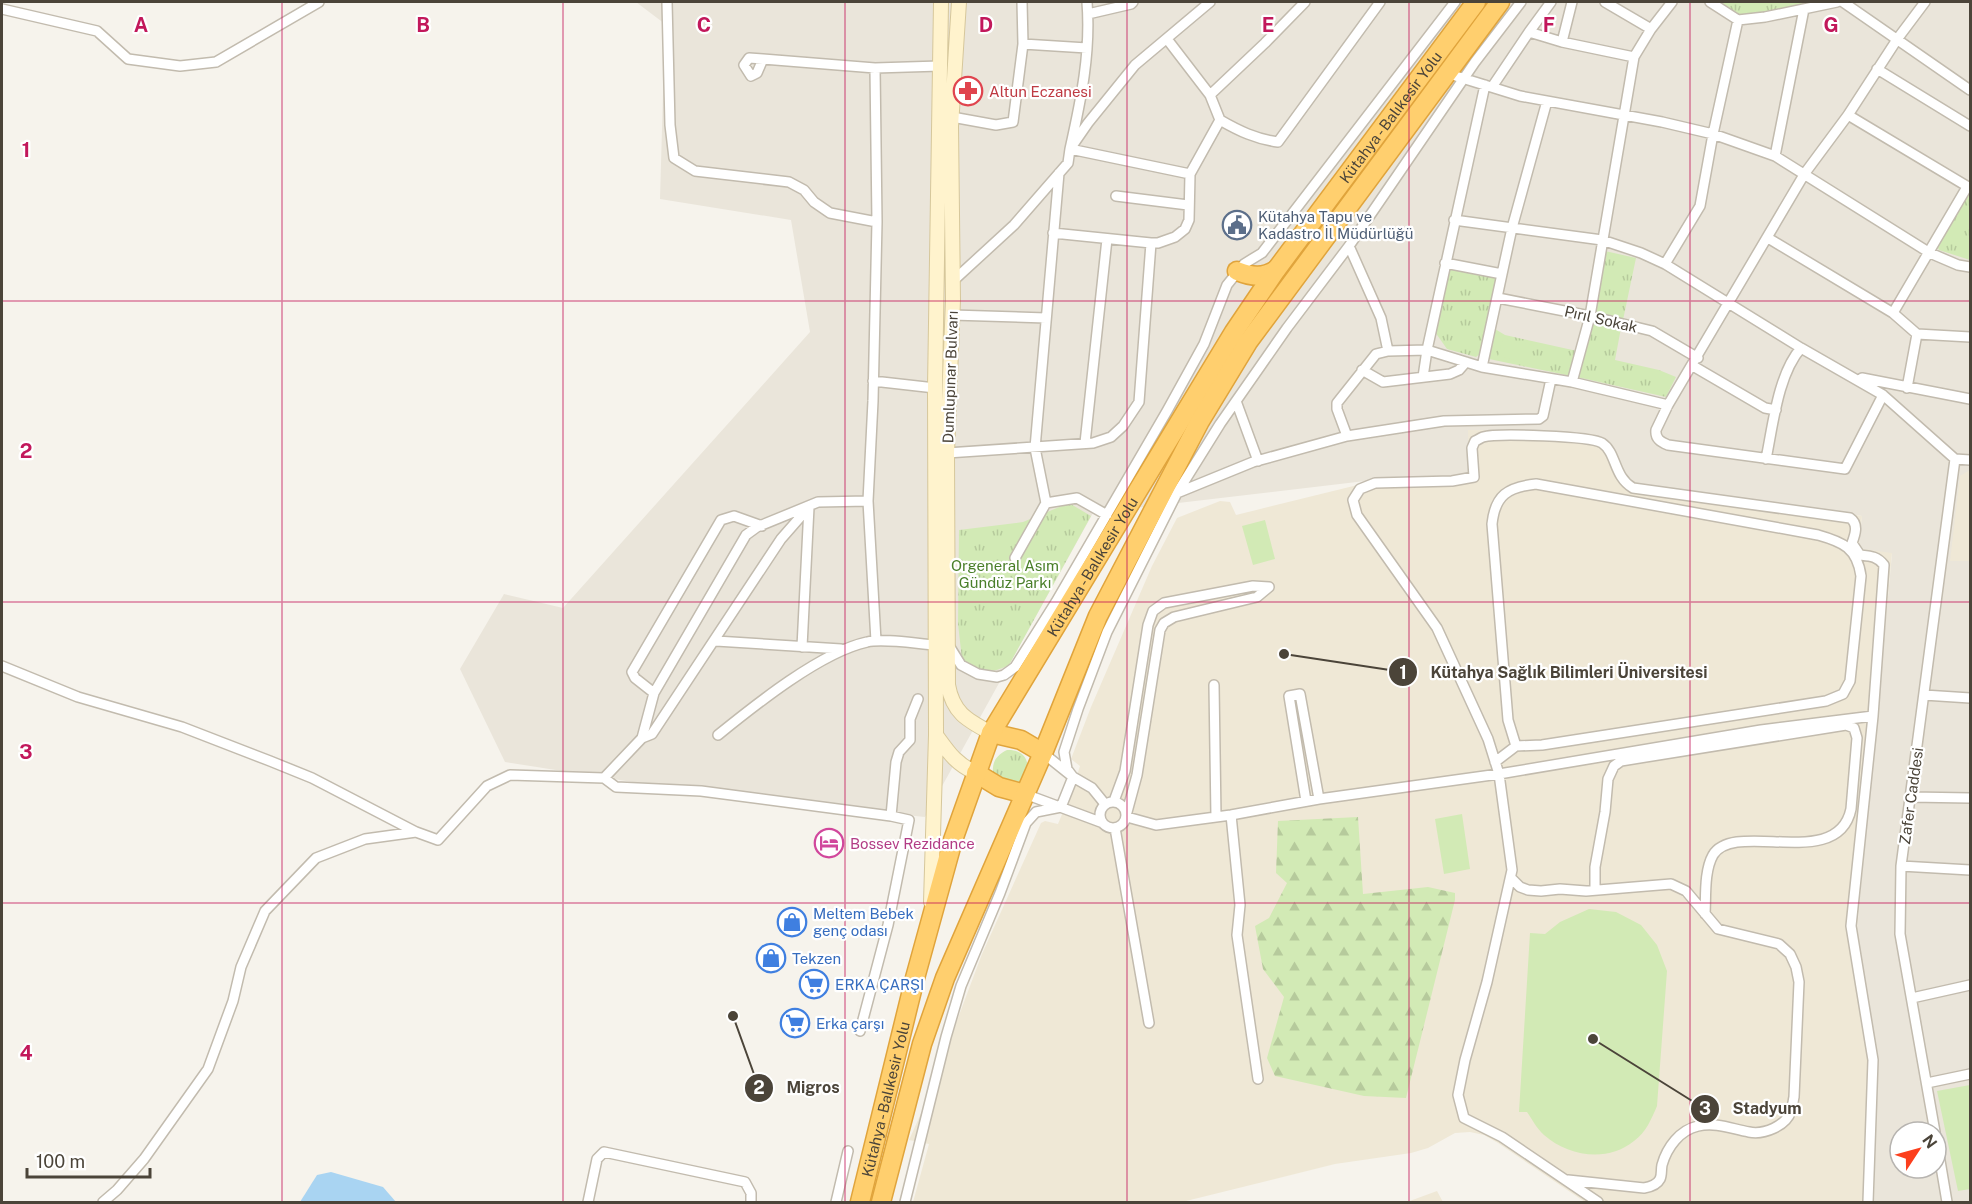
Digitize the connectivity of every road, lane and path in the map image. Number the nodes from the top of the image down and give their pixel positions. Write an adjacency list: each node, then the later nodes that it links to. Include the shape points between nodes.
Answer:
1 (319, 2): 23 (street, via 216,62 180,66 128,59 98,31)
2 (666, 2): 60 (street, via 674,158 694,171 789,182 830,213)
3 (941, 2): 36 (main road, Dumlupınar Bulvarı)
4 (959, 2): 47 (main road, Dumlupınar Bulvarı)
5 (1022, 2): 32 (street)
6 (1087, 2): 25 (street)
7 (1134, 2): 25 (street)
8 (1210, 2): 30 (street)
9 (1305, 2): 43 (street)
10 (1380, 2): 48 (street, via 1278,142 1240,132)
11 (1455, 2): 73 (street, via 1262,253)
12 (1476, 2): 72 (highway, Kütahya - Balıkesir Yolu)
13 (1500, 2): 39 (highway, Kütahya - Balıkesir Yolu)
14 (1521, 2): 40 (street, via 1475,62)
15 (1551, 2): 28 (street)
16 (1572, 2): 31 (street)
17 (1605, 2): 27 (street)
18 (1672, 2): 27 (street)
19 (1710, 2): 26 (street)
20 (1837, 2): 24 (street)
21 (1843, 2): 29 (street)
22 (1925, 2): 29 (street)
23 (2, 9)
24 (1804, 9): 26 (street); 52 (street)
25 (1088, 14): 33 (street)
26 (1738, 20): 50 (street)
27 (1651, 29): 34 (street)
28 (1529, 32): 31 (street); 41 (street)
29 (1898, 38): 38 (street); 42 (street)
30 (1167, 39): 43 (street); 51 (street, via 1135,65)
31 (1562, 42): 34 (street)
32 (1023, 44): 33 (street); 47 (street, via 1013,122 996,125)
33 (1087, 48): 51 (street, via 1083,91)
34 (1634, 57): 45 (street)
35 (763, 59): 37 (street)
36 (940, 66): 37 (street); 96 (main road, Dumlupınar Bulvarı)
37 (875, 68): 60 (street)
38 (1877, 69): 46 (street); 49 (street)
39 (1446, 73): 40 (street); 136 (highway, Kütahya - Balıkesir Yolu, via 1248,342 1200,422 1098,616)
40 (1469, 80): 41 (street); 67 (street)
41 (1488, 86): 44 (street); 59 (street)
42 (1971, 90)
43 (1210, 95): 48 (street)
44 (1547, 101): 45 (street); 61 (street)
45 (1624, 114): 50 (street); 65 (street)
46 (1848, 115): 54 (street); 56 (street)
47 (952, 117): 75 (main road, Dumlupınar Bulvarı)
48 (1220, 120): 55 (street)
49 (1971, 126)
50 (1713, 134): 52 (street); 70 (street, via 1700,206)
51 (1070, 149): 53 (street, via 1068,163); 55 (street)
52 (1775, 156): 54 (street)
53 (1059, 173): 62 (street); 75 (street, via 1014,225)
54 (1805, 173): 63 (street); 68 (street)
55 (1190, 174): 58 (street)
56 (1969, 188): 68 (street)
57 (1116, 196): 58 (street)
58 (1188, 205): 66 (street, via 1185,229 1175,237)
59 (1454, 220): 61 (street); 69 (street)
60 (877, 222): 94 (street)
61 (1512, 228): 65 (street); 74 (street)
62 (1053, 233): 64 (street); 81 (street)
63 (1768, 238): 77 (street); 78 (street)
64 (1107, 239): 66 (street); 104 (street)
65 (1602, 240): 70 (street); 80 (street)
66 (1151, 243): 104 (street, via 1139,402 1111,437)
67 (1349, 246): 86 (street, via 1381,318); 100 (street)
68 (1930, 253): 71 (street); 78 (street)
69 (1445, 263): 74 (street); 85 (street)
70 (1665, 264): 77 (street)
71 (1971, 267)
72 (1276, 270): 73 (highway, via 1266,277); 130 (highway, Kütahya - Balıkesir Yolu, via 1234,332)
73 (1237, 271): 115 (street, via 1227,285 1204,344)
74 (1502, 274): 76 (street)
75 (953, 281): 79 (main road, Dumlupınar Bulvarı)
76 (1498, 298): 80 (street, Pırıl Sokak); 89 (street)
77 (1728, 304): 84 (street); 88 (street)
78 (1893, 313): 82 (street)
79 (952, 315): 81 (street); 106 (main road, Dumlupınar Bulvarı)
80 (1590, 316): 88 (street, Pırıl Sokak, via 1652,331); 95 (street)
81 (1046, 318): 105 (street)
82 (1917, 334): 83 (street); 97 (street)
83 (1971, 337)
84 (1801, 348): 92 (street); 102 (street, via 1788,367)
85 (1427, 350): 86 (street); 87 (street); 91 (street)
86 (1388, 351): 90 (street, via 1376,354)
87 (1466, 362): 89 (street); 91 (street, via 1450,375)
88 (1695, 362): 101 (street); 102 (street, Pırıl Sokak, via 1766,408)
89 (1482, 367): 93 (street)
90 (1362, 370): 91 (street, via 1383,382); 103 (street, via 1337,403)
91 (1422, 377)
92 (1854, 377): 97 (street); 98 (street)
93 (1551, 379): 95 (street); 103 (street, via 1539,419 1444,421)
94 (873, 381): 96 (street); 112 (street)
95 (1572, 382): 101 (street)
96 (935, 388): 120 (main road, Dumlupınar Bulvarı)
97 (1906, 388): 99 (street)
98 (1883, 395): 107 (street, via 1845,469); 108 (street)
99 (1971, 399)
100 (1236, 401): 110 (street); 111 (street)
101 (1668, 405): 107 (street, via 1656,430 1658,440 1668,446)
102 (1776, 410): 107 (street)
103 (1347, 436): 110 (street)
104 (1085, 443): 105 (street)
105 (1035, 448): 106 (street); 113 (street)
106 (948, 453): 120 (main road, Dumlupınar Bulvarı)
107 (1766, 459)
108 (1954, 459): 109 (street); 126 (street, Zafer Caddesi)
109 (1971, 460)
110 (1258, 461): 111 (street)
111 (1177, 493): 135 (street, via 1107,632)
112 (868, 501): 114 (street, via 818,502); 119 (street)
113 (1046, 503): 115 (street, via 1077,498); 117 (street)
114 (809, 507): 116 (street); 118 (street, via 781,539); 121 (street)
115 (1107, 515): 120 (street, via 1010,671 988,677 969,671)
116 (762, 525): 125 (street, via 746,535); 125 (street, via 734,516 721,520 632,672)
117 (1016, 558)
118 (716, 641): 121 (street); 133 (street, via 652,734)
119 (876, 641): 120 (street); 122 (street)
120 (942, 645): 130 (main road, Dumlupınar Bulvarı, via 953,704 965,718); 132 (main road, Dumlupınar Bulvarı)
121 (802, 647): 122 (street)
122 (841, 649): 131 (street)
123 (2, 666): 155 (street, via 78,697 182,727 280,765)
124 (1214, 685): 152 (street)
125 (654, 693): 133 (street)
126 (1924, 695): 127 (street); 143 (street, Zafer Caddesi)
127 (1971, 698)
128 (918, 699): 151 (street, via 910,718 910,740 896,762)
129 (1873, 716): 137 (street, via 1885,570 1880,559 1860,555 1852,543 1856,531 1850,518 1633,488 1620,477 1604,444 1594,440 1484,436 1472,448 1473,477 1375,483 1360,489 1353,500 1357,515 1437,628); 139 (street, via 1761,730); 181 (street, via 1851,926 1873,1060)
130 (991, 733): 136 (highway, via 1021,740); 138 (highway, Kütahya - Balıkesir Yolu)
131 (718, 735)
132 (936, 735): 138 (main road, via 949,754); 161 (main road, Dumlupınar Bulvarı)
133 (642, 738): 141 (street)
134 (1516, 746): 134 (street, via 1826,701 1843,694 1850,681 1861,576 1853,552 1840,541 1818,535 1536,484 1508,492 1494,509 1492,524 1508,720); 137 (street)
135 (1064, 752): 136 (street); 140 (street)
136 (1048, 756): 140 (street); 142 (highway, Kütahya - Balıkesir Yolu)
137 (1495, 762): 139 (street)
138 (976, 773): 142 (highway, via 999,787); 161 (highway, Kütahya - Balıkesir Yolu)
139 (1498, 774): 145 (street); 158 (street)
140 (1072, 777): 147 (street); 148 (street)
141 (604, 778): 151 (street, via 616,787 701,791); 155 (street, via 510,775 487,786 438,840)
142 (1025, 794): 148 (street); 178 (highway, Kütahya - Balıkesir Yolu, via 941,989 922,1044)
143 (1911, 797): 144 (street); 156 (street, Zafer Caddesi)
144 (1971, 798)
145 (1318, 799): 146 (street); 146 (street, via 1300,694 1289,696)
146 (1306, 801): 150 (street)
147 (1110, 802): 149 (street, via 1122,804); 149 (street, via 1125,771 1153,611 1164,603 1253,586 1269,587 1257,597 1174,617 1164,623); 153 (street, via 1100,815)
148 (1061, 807): 153 (street); 179 (street, via 1036,812 1026,823 961,986)
149 (1127, 814): 152 (street, via 1156,825); 154 (street, via 1123,825)
150 (1231, 815): 152 (street); 167 (street, via 1240,905 1237,935)
151 (891, 816): 165 (street, via 909,820 888,926)
152 (1216, 817)
153 (1103, 823): 154 (street)
154 (1115, 828): 164 (street)
155 (416, 832): 173 (street, via 365,839 315,858 265,911 241,967 208,1069 144,1159)
156 (1901, 866): 157 (street); 163 (street, Zafer Caddesi, via 1900,934)
157 (1971, 870)
158 (1510, 878): 159 (street, via 1528,890); 171 (street, via 1465,1060 1459,1102 1464,1118 1502,1137)
159 (1595, 890): 160 (street, via 1671,884 1686,891); 160 (street, via 1608,779 1621,761 1846,725 1854,728 1857,738 1851,809 1843,827 1812,841 1733,842 1717,850 1710,863)
160 (1705, 914): 171 (street, via 1723,932 1779,944 1796,967 1799,995 1791,1112 1773,1129 1762,1132 1709,1124 1689,1129 1673,1143 1662,1164 1660,1179 1651,1187)
161 (931, 921): 177 (highway, Kütahya - Balıkesir Yolu)
162 (1971, 985): 163 (street)
163 (1912, 998): 168 (street, Zafer Caddesi)
164 (1149, 1023)
165 (860, 1031)
166 (1971, 1074): 168 (street)
167 (1258, 1079)
168 (1927, 1083): 169 (street, Zafer Caddesi)
169 (1933, 1120)
170 (848, 1151): 176 (street)
171 (1566, 1180): 180 (street)
172 (1943, 1180): 182 (street)
173 (103, 1203)
174 (588, 1203): 175 (street, via 597,1159 604,1152 745,1182 752,1193)
175 (751, 1203)
176 (836, 1203)
177 (860, 1203)
178 (881, 1203)
179 (905, 1203)
180 (1598, 1203)
181 (1868, 1203)
182 (1947, 1203)

